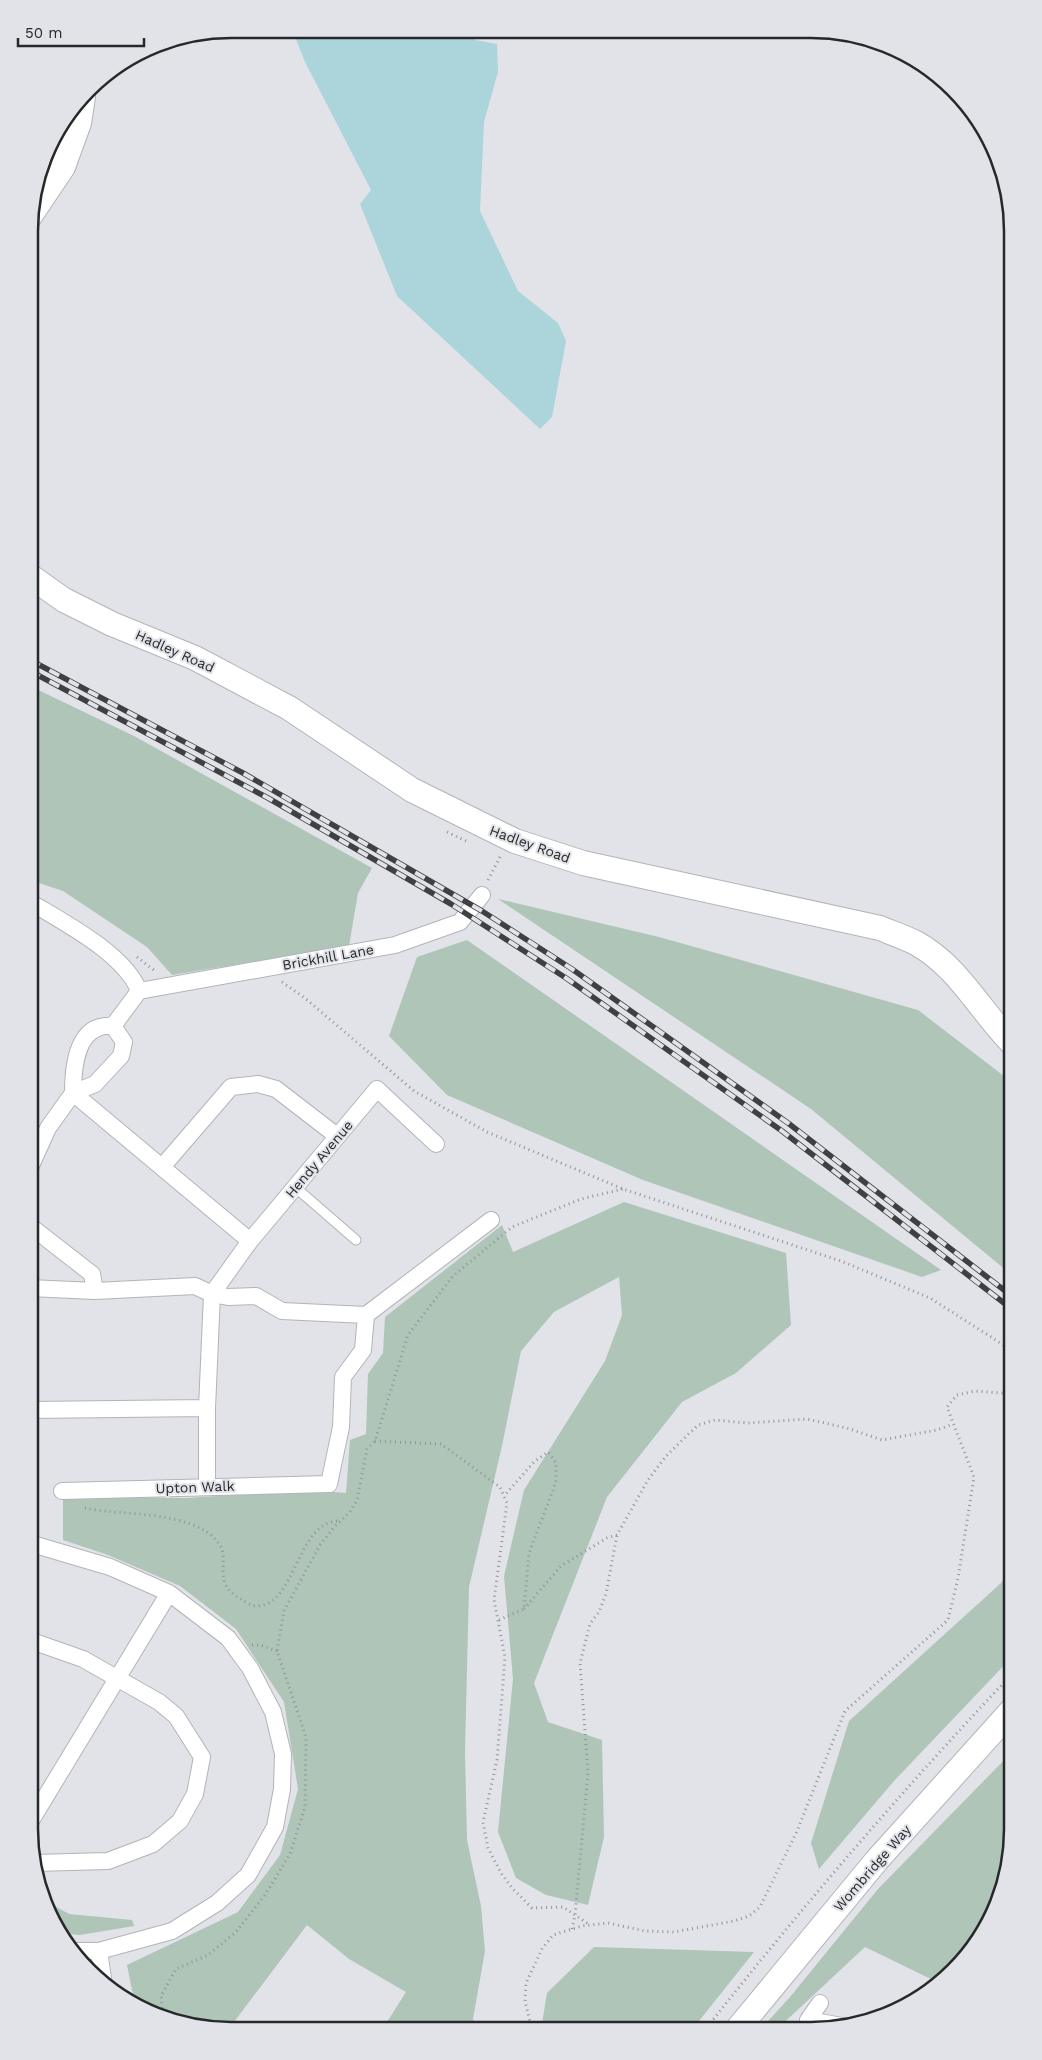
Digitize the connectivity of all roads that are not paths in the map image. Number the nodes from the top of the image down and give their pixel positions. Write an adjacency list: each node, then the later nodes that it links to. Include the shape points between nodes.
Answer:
1 (81, 108): 2 (street, via 63,167)
2 (40, 202)
3 (38, 582): 8 (street, Hadley Road, via 64,600 112,624 195,658 289,708 412,790 509,839 582,863 880,928 916,944 963,983)
4 (482, 895): 6 (street, Brickhill Lane, via 460,922 395,945)
5 (38, 907): 6 (street, via 93,940 134,979)
6 (139, 991): 7 (street)
7 (114, 1026): 9 (street, via 102,1025 89,1031 73,1065); 9 (street, via 124,1042 121,1056 95,1084)
8 (1004, 1033)
9 (73, 1093): 12 (street, via 48,1128); 13 (street)
10 (337, 1136): 11 (street, Hendy Avenue, via 377,1089); 13 (street, via 276,1089 258,1084 231,1087); 14 (street, Hendy Avenue)
11 (436, 1144)
12 (38, 1151)
13 (162, 1167): 18 (street)
14 (295, 1187): 17 (lane); 18 (street, Hendy Avenue)
15 (491, 1220): 22 (street)
16 (38, 1232): 20 (street, via 92,1274)
17 (356, 1240)
18 (250, 1241): 21 (street, Hendy Avenue)
19 (38, 1288): 20 (street)
20 (95, 1291): 21 (street, via 194,1286)
21 (212, 1294): 22 (street, via 256,1296 282,1311); 23 (street)
22 (366, 1315): 25 (street, Upton Walk, via 363,1350 343,1378 342,1427 329,1484)
23 (207, 1408): 24 (street); 25 (street)
24 (38, 1410)
25 (207, 1486): 26 (street, Upton Walk)
26 (62, 1491)
27 (38, 1546): 28 (street, via 110,1566)
28 (169, 1593): 30 (street); 35 (street, via 228,1638 250,1668 272,1712 283,1754 282,1789 275,1827 248,1875 218,1903 172,1931)
29 (38, 1643): 30 (street, via 83,1659)
30 (117, 1678): 32 (street); 33 (street, via 159,1702 176,1716 202,1757 194,1794 180,1821 153,1844 108,1861)
31 (1004, 1719): 38 (street, Wombridge Way, via 877,1860)
32 (38, 1809)
33 (40, 1862)
34 (80, 1951): 35 (street)
35 (99, 1951): 36 (street)
36 (99, 1971)
37 (820, 2003): 39 (street, via 808,2020)
38 (743, 2022)
39 (819, 2022)

